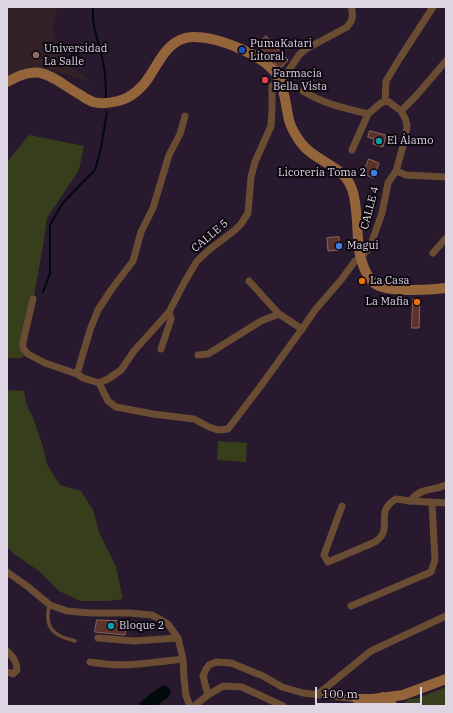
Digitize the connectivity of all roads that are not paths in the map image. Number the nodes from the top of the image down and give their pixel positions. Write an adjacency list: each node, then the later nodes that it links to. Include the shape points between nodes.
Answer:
1 (351, 7): 4 (street, via 353,17 350,24 299,55 285,76)
2 (433, 7): 7 (street, via 386,81)
3 (446, 61): 8 (street)
4 (279, 79): 5 (main road, via 270,66 242,50 216,40 191,37 179,40 171,46 142,86 131,96 118,101 91,101 41,72 19,76); 16 (main road, via 294,133 312,154 343,174 352,189); 20 (street, CALLE 5, via 272,86 270,126 251,177 248,213 235,230 197,261)
5 (7, 82)
6 (303, 91): 9 (street, via 326,103)
7 (385, 101): 8 (street); 9 (street)
8 (401, 111): 12 (street, CALLE 4, via 405,118 406,135)
9 (368, 114): 11 (street)
10 (185, 116): 25 (street, via 180,134 169,155 153,208 141,232 133,261 98,310)
11 (352, 150)
12 (396, 171): 13 (street, via 406,175); 16 (street, CALLE 4, via 388,183 382,214 370,247)
13 (446, 177)
14 (446, 238): 15 (street)
15 (433, 253)
16 (361, 257): 18 (main road, via 368,276 382,287 422,290); 22 (street, CALLE 4, via 355,261)
17 (249, 281): 21 (street)
18 (446, 288)
19 (33, 300): 25 (street, via 23,348 45,364)
20 (169, 312): 23 (street, via 171,319); 26 (street, CALLE 5, via 134,351 121,370)
21 (280, 314): 22 (street); 24 (street, via 261,321 208,354)
22 (302, 329): 26 (street, CALLE 4, via 228,429 218,430 194,419 116,407 108,401)
23 (161, 349)
24 (198, 355)
25 (77, 374): 26 (street)
26 (99, 383)
27 (446, 485): 28 (street, via 420,492)
28 (410, 501): 29 (street); 31 (street, via 396,499 390,502 386,508 385,527 380,539 328,562 324,555)
29 (432, 503): 30 (street); 34 (street, via 435,560 431,572)
30 (446, 503)
31 (342, 506)
32 (7, 572): 33 (street)
33 (50, 605): 37 (street, via 67,611 152,615 168,624); 38 (lane, via 48,616 51,628 57,634)
34 (351, 606)
35 (446, 616): 44 (street, via 371,651)
36 (98, 638): 37 (street, via 134,641)
37 (178, 638): 40 (street)
38 (75, 641)
39 (7, 651): 42 (street, via 17,664 17,670 13,674)
40 (183, 659): 41 (street, via 136,665 104,665); 48 (street, via 186,696)
41 (90, 662)
42 (7, 672)
43 (446, 679): 46 (main road)
44 (318, 694): 45 (street, via 282,687 231,663 216,662 206,669 203,676); 47 (street)
45 (208, 695): 49 (street); 50 (street, via 223,686 242,687)
46 (404, 695): 47 (main road); 51 (main road)
47 (368, 701): 51 (main road, via 388,700)
48 (190, 706)
49 (194, 706)
50 (283, 706)
51 (395, 706)

